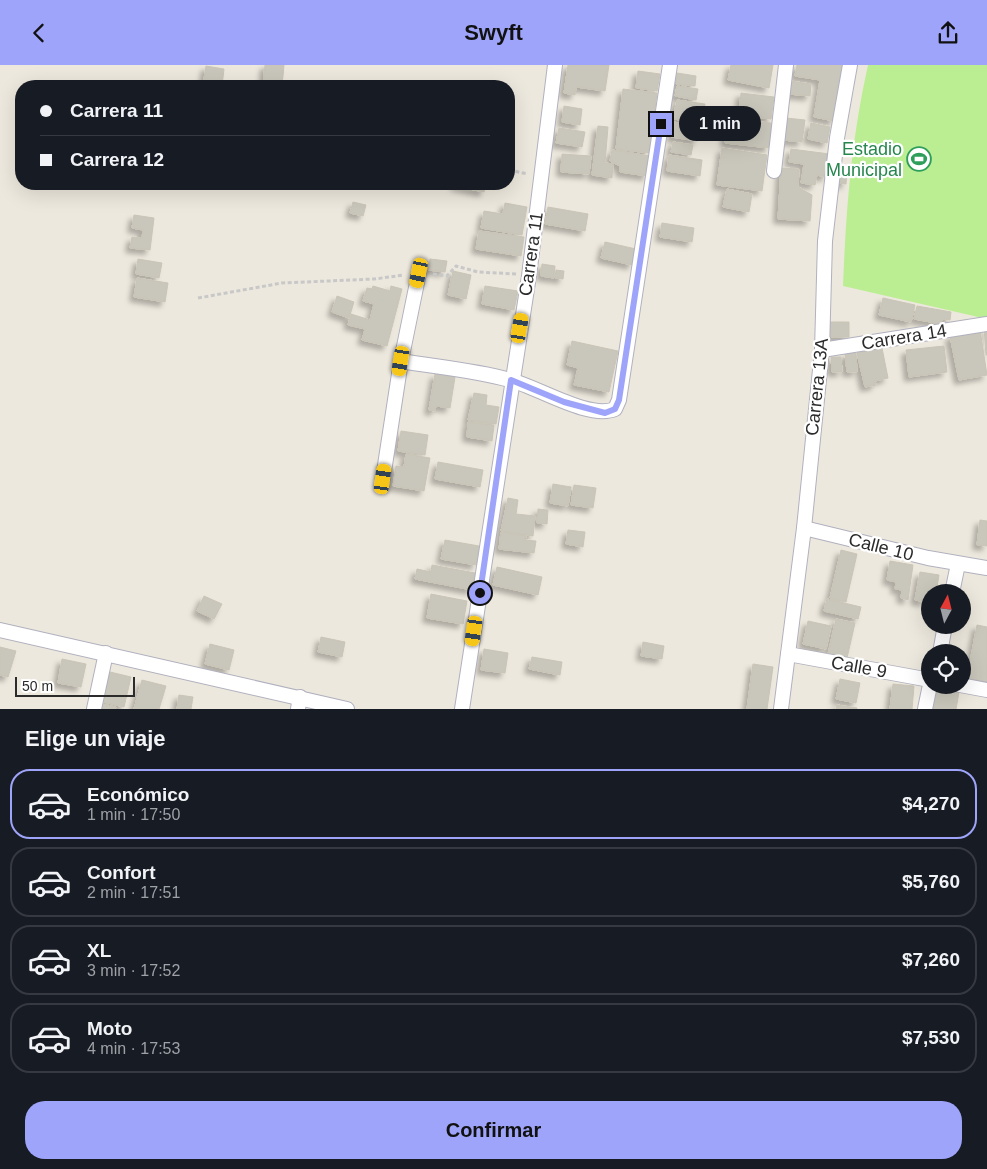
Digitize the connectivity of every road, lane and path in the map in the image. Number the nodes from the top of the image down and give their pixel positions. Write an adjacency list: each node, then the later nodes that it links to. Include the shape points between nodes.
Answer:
1 (555, 65): 7 (street, Carrera 11)
2 (670, 65): 14 (street, via 619,400 615,409 605,413 564,402)
3 (786, 65): 6 (street)
4 (850, 65): 12 (street, Carrera 13A, via 837,138 825,241)
5 (515, 171): 7 (path)
6 (774, 171)
7 (540, 177): 9 (street, Carrera 11)
8 (419, 273): 9 (path, via 447,276 456,266 478,272); 10 (path, via 374,279 282,283); 13 (street)
9 (529, 276): 14 (street, Carrera 11)
10 (198, 298)
11 (987, 324): 12 (street, Carrera 14)
12 (822, 350): 16 (street, Carrera 13A)
13 (401, 361): 14 (street); 15 (street)
14 (511, 380): 30 (street, Carrera 11)
15 (383, 479)
16 (804, 528): 17 (street, Calle 10); 22 (street, Carrera 13A)
17 (958, 564): 18 (street, Calle 10); 19 (street)
18 (987, 568)
19 (954, 584)
20 (0, 630): 21 (street)
21 (106, 653): 27 (street); 28 (street)
22 (788, 654): 23 (street, Calle 9); 31 (street, Carrera 13A)
23 (921, 677)
24 (971, 687): 25 (street)
25 (987, 690)
26 (928, 694): 32 (street)
27 (299, 703): 29 (street)
28 (94, 709)
29 (347, 709)
30 (462, 709)
31 (781, 709)
32 (925, 709)

